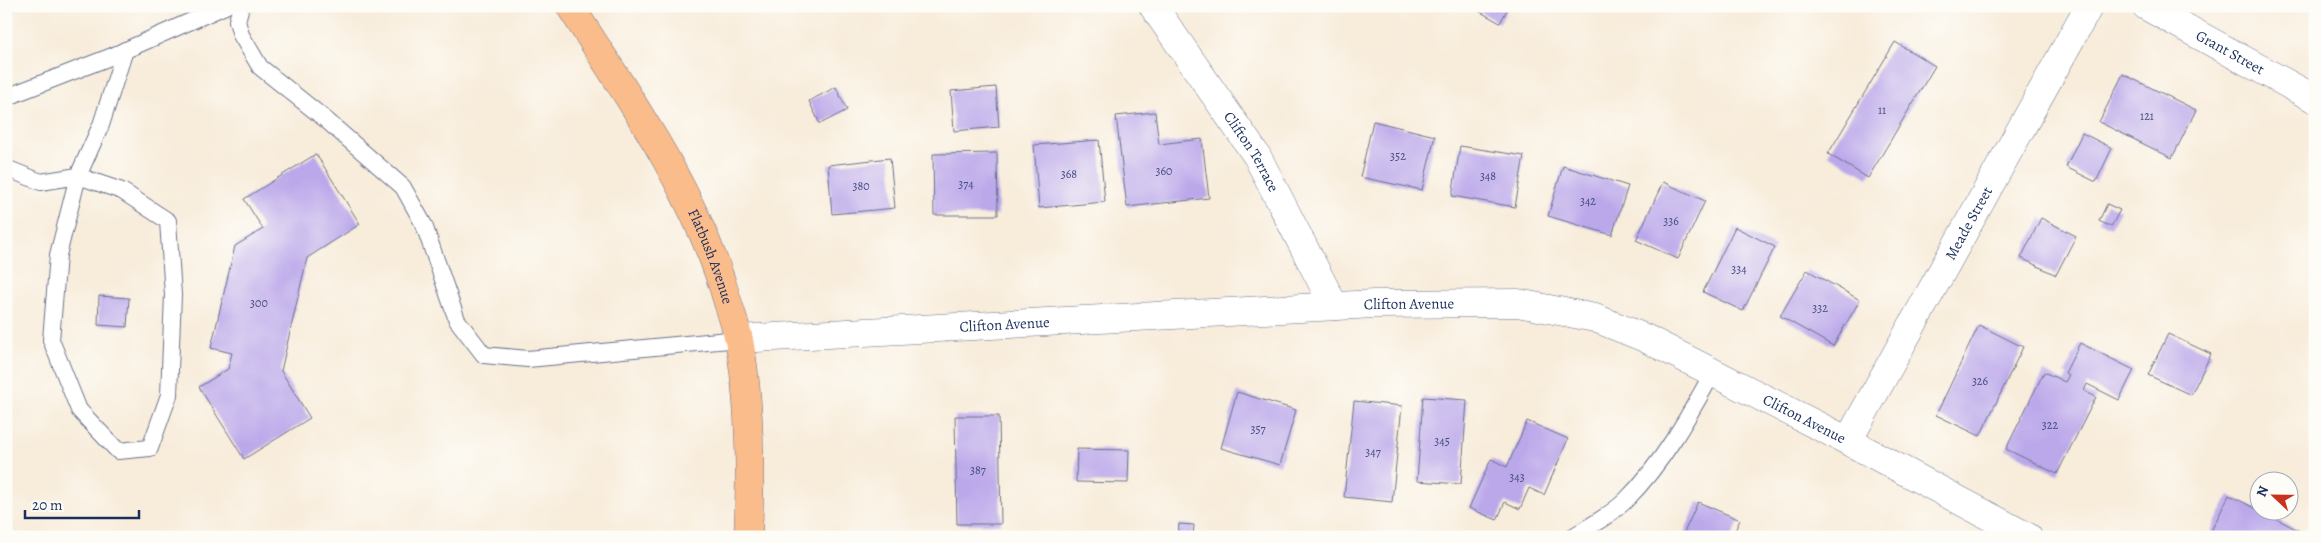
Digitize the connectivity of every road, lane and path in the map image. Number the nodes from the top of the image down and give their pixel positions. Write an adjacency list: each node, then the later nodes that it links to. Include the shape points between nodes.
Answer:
1 (225, 6): 7 (lane)
2 (241, 6): 13 (lane, via 237,21 241,35 260,67 403,187 424,225 457,320 484,355 528,359)
3 (570, 6): 13 (main road, Flatbush Avenue, via 641,117 699,222 722,280)
4 (1154, 6): 12 (street, Clifton Terrace, via 1257,156)
5 (2089, 6): 15 (street, Meade Street)
6 (2146, 6): 9 (street, Grant Street)
7 (125, 50): 8 (lane); 11 (lane, via 102,125)
8 (6, 99)
9 (2315, 99)
10 (6, 168): 11 (lane, via 41,182)
11 (78, 176): 11 (lane, via 58,255 51,340 79,410 118,451 150,448 169,395 173,295 168,221 122,192)
12 (1334, 306): 13 (street, Clifton Avenue); 14 (street, Clifton Avenue, via 1518,303 1595,318 1645,338)
13 (739, 339): 16 (main road, Flatbush Avenue, via 750,463)
14 (1713, 372): 15 (street, Clifton Avenue); 17 (lane, via 1666,449 1626,500 1597,523)
15 (1848, 441): 18 (street, Clifton Avenue)
16 (748, 537)
17 (1572, 537)
18 (2028, 537)

